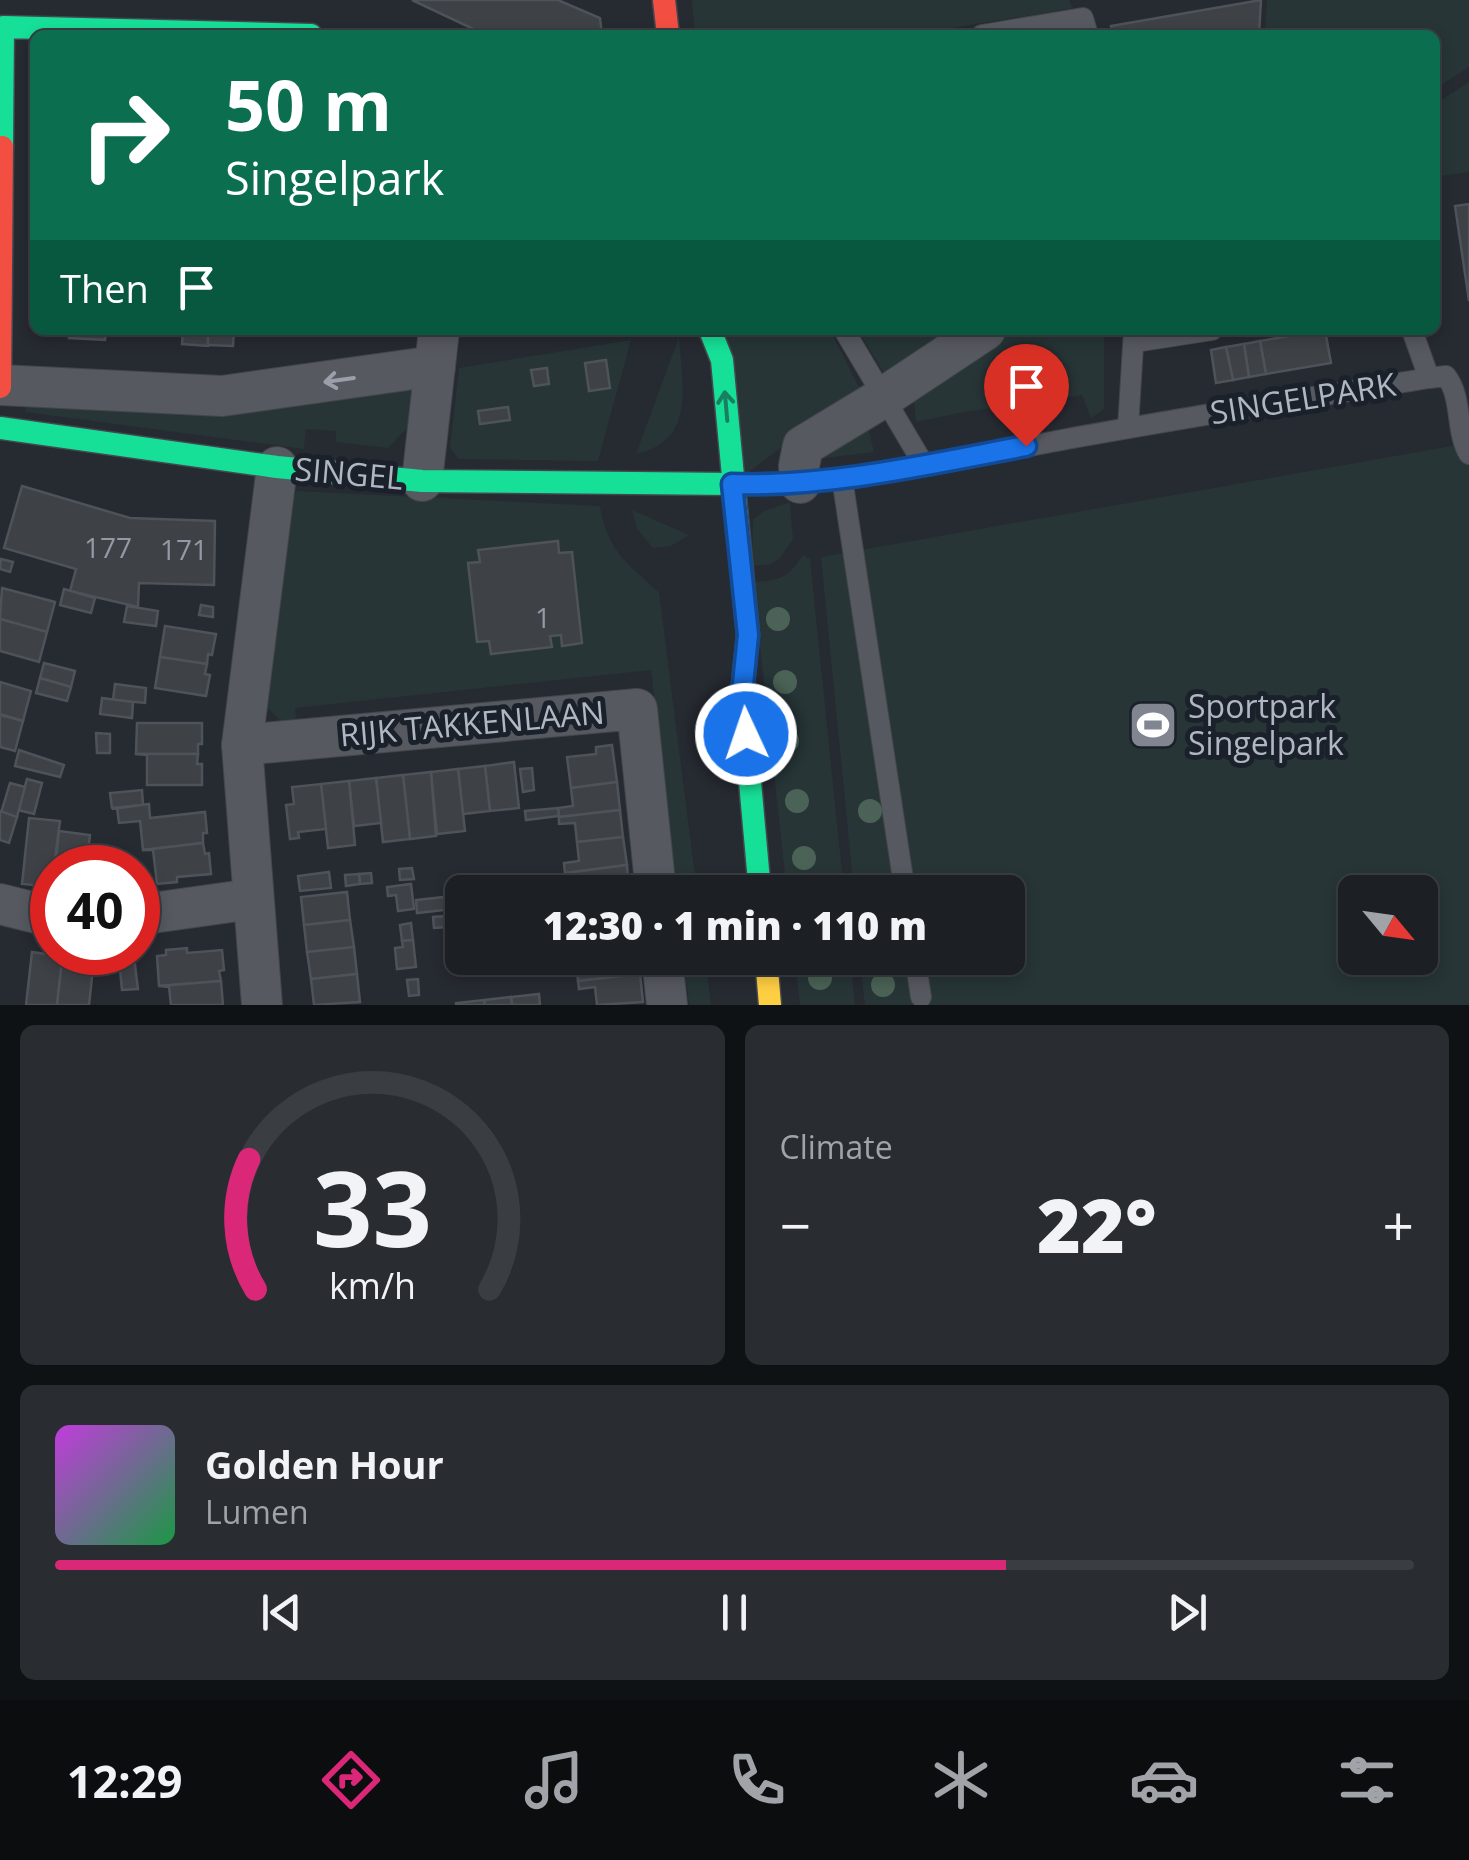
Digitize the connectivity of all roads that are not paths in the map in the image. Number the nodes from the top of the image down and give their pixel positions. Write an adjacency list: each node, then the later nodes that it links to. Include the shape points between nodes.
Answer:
1 (4, 0): 3 (lane)
2 (664, 0): 5 (street)
3 (3, 27): 4 (street); 15 (street)
4 (118, 30)
5 (667, 30)
6 (1012, 30): 7 (lane, via 1083,18)
7 (1087, 30)
8 (699, 335): 25 (street, one-way to 8, via 722,360)
9 (847, 335): 16 (lane)
10 (977, 335): 16 (street)
11 (1414, 335): 14 (lane, SINGELPARK)
12 (1135, 336): 18 (lane)
13 (437, 348): 15 (street, one-way to 15, via 222,396); 23 (street)
14 (1428, 378): 18 (lane, SINGELPARK); 19 (lane, via 1446,376 1452,383)
15 (0, 386)
16 (884, 397): 20 (lane); 24 (street, via 803,446)
17 (0, 428): 21 (street, SINGEL)
18 (1128, 428): 20 (lane, SINGELPARK)
19 (1469, 454)
20 (924, 466): 22 (lane, SINGELPARK)
21 (278, 468): 23 (street, SINGEL); 28 (street)
22 (842, 478): 24 (lane, SINGELPARK); 31 (lane)
23 (422, 481): 25 (street, SINGEL)
24 (800, 483): 25 (lane, SINGELPARK)
25 (732, 484): 27 (street, via 748,635)
26 (722, 640): 27 (street)
27 (742, 694): 30 (street)
28 (242, 745): 29 (street, RIJK TAKKENLAAN, via 637,709); 32 (street)
29 (654, 875)
30 (758, 875)
31 (902, 875)
32 (252, 899): 35 (street); 40 (street)
33 (0, 904): 34 (street)
34 (30, 912)
35 (160, 912)
36 (664, 975): 41 (street)
37 (767, 975): 42 (street)
38 (918, 975): 39 (lane)
39 (921, 998)
40 (262, 1005)
41 (667, 1005)
42 (770, 1005)

